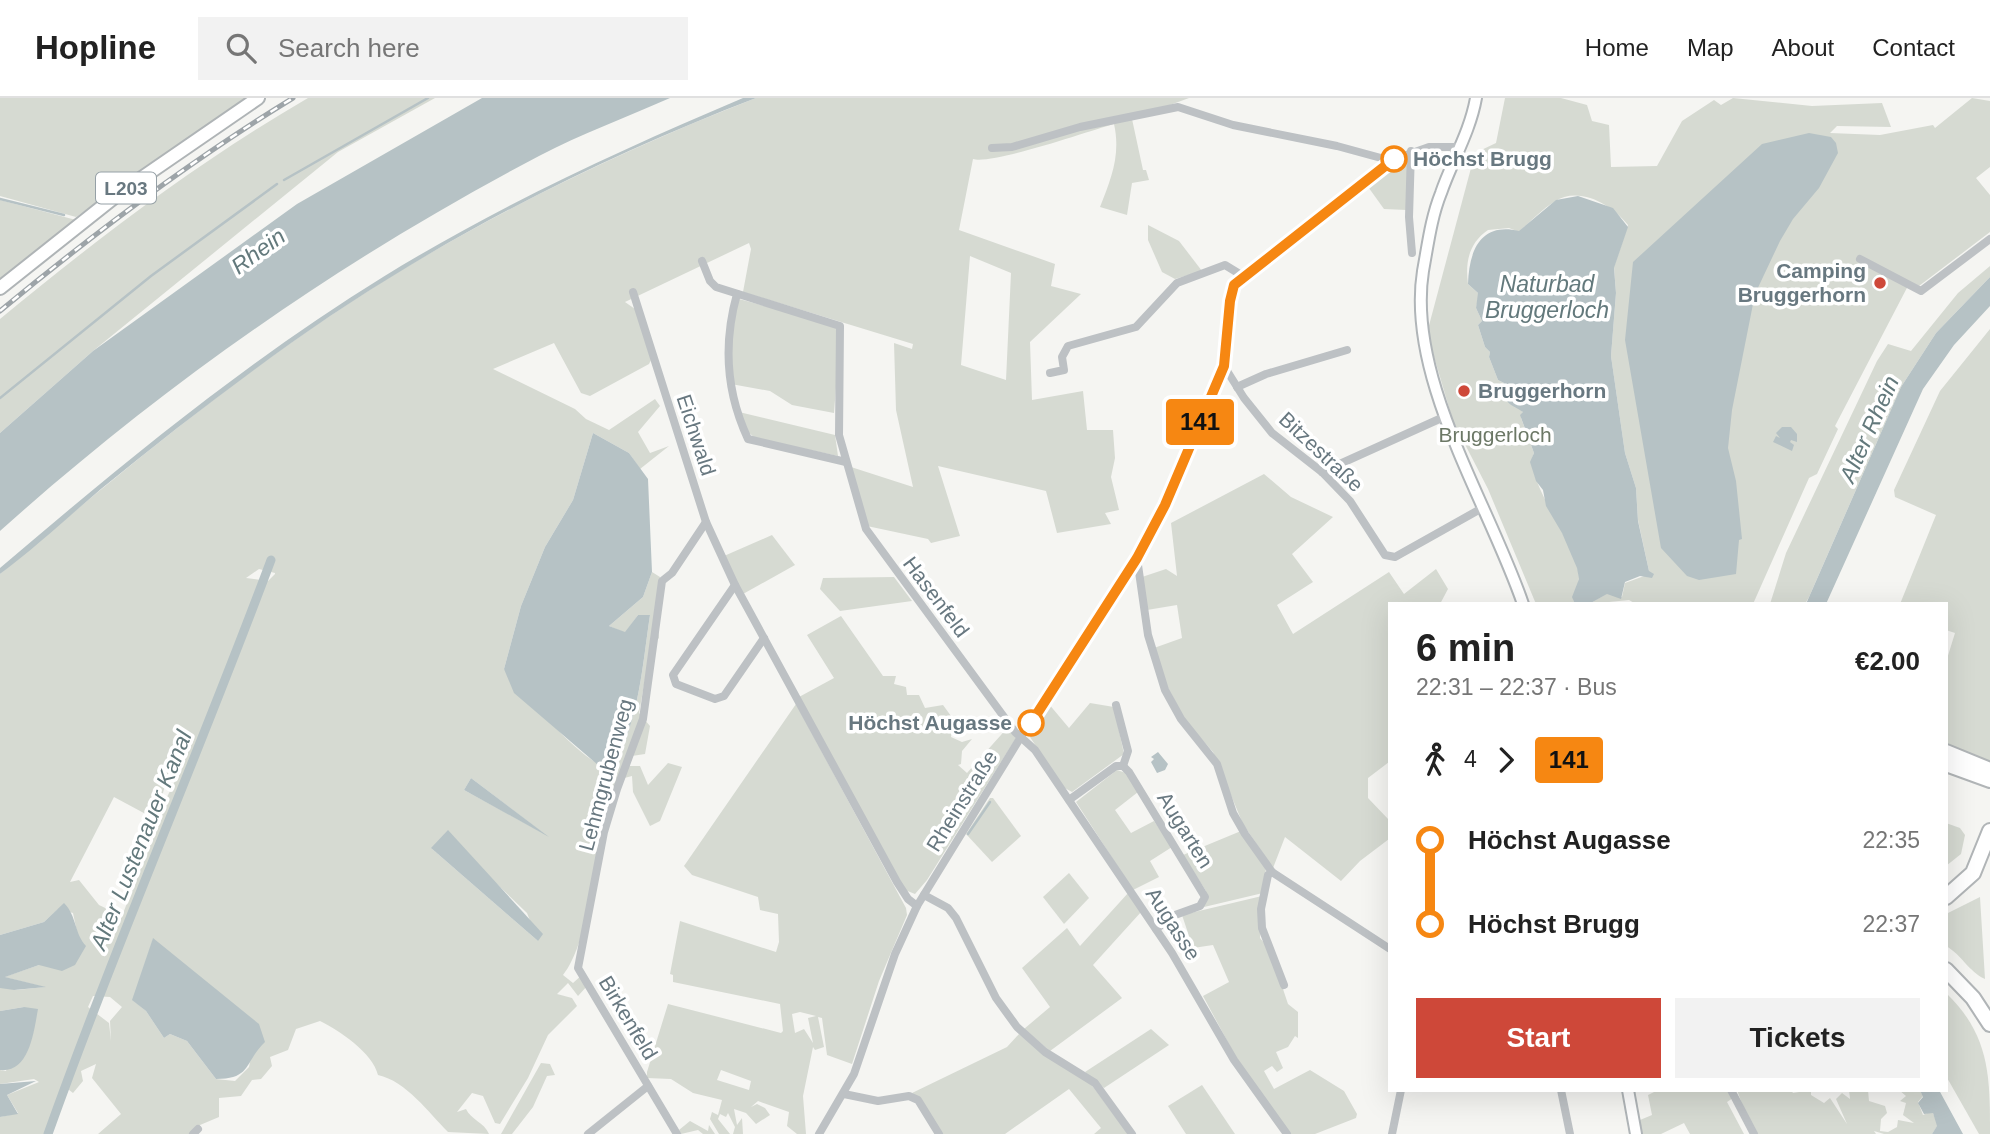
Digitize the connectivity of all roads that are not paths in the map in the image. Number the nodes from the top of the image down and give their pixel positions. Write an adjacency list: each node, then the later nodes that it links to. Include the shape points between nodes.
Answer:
1 (258, 98): 12 (main road, L203, via 117,195)
2 (1476, 98): 3 (main road)
3 (1461, 147): 5 (street, Rheinstraße); 19 (main road, via 1433,215 1421,293 1426,350)
4 (992, 148): 6 (street, via 1178,107 1233,125 1381,158)
5 (1411, 151): 6 (street, Rheinstraße); 8 (street)
6 (1387, 164): 11 (street, Rheinstraße)
7 (1990, 239): 9 (street, via 1921,291)
8 (1412, 253)
9 (1860, 259)
10 (702, 261): 14 (street, Hasenfeld, via 716,287)
11 (1243, 276): 16 (street, Rheinstraße, via 1234,285 1230,301); 17 (street, via 1225,265 1185,279 1136,327 1068,346 1062,358 1064,370)
12 (0, 288)
13 (633, 292): 23 (street, Eichwald)
14 (737, 294): 20 (street, Hasenfeld, via 840,326 839,435); 20 (street, via 731,315 729,382 748,439)
15 (1347, 350): 18 (street)
16 (1224, 366): 18 (street, Bitzestraße); 24 (street, Rheinstraße, via 1165,505)
17 (1050, 373)
18 (1237, 387): 21 (street, Bitzestraße, via 1272,433)
19 (1446, 416): 21 (street); 22 (main road)
20 (846, 462): 29 (street, Hasenfeld, via 874,544)
21 (1322, 472): 22 (street, Bitzestraße, via 1357,509 1385,555 1392,558)
22 (1484, 507): 26 (main road)
23 (706, 522): 25 (street, Eichwald); 42 (street, Lehmgrubenweg, via 662,581 643,719 604,832)
24 (1137, 558): 29 (street, Rheinstraße); 36 (street, via 1148,635 1165,690 1181,719 1217,764 1233,813)
25 (735, 585): 27 (street, Eichwald); 27 (street, via 674,675 676,684 715,699 724,696)
26 (1519, 602)
27 (764, 638): 39 (street, Eichwald, via 897,882)
28 (1116, 705): 32 (street, via 1128,751)
29 (1023, 738): 34 (street, Augasse); 37 (street, Rheinstraße)
30 (1948, 753): 33 (highway)
31 (1948, 764): 33 (highway)
32 (1123, 766): 34 (street, via 1116,766); 40 (street, Augarten, via 1205,897 1200,906 1175,915)
33 (1984, 773)
34 (1069, 800): 40 (street, Augasse)
35 (1990, 831): 38 (highway, via 1973,873)
36 (1272, 872): 41 (street); 44 (street, via 1261,909 1262,928)
37 (924, 895): 39 (street, Rheinstraße); 56 (street, via 956,918 996,998 1017,1027 1045,1052 1095,1083)
38 (1948, 895)
39 (917, 906): 51 (street, Rheinstraße)
40 (1156, 929): 57 (street, Augasse, via 1234,1060)
41 (1388, 948)
42 (578, 968): 46 (street, Birkenfeld)
43 (1948, 972): 45 (highway)
44 (1284, 985)
45 (1990, 1024)
46 (648, 1086): 52 (street, Birkenfeld); 53 (street, Birkenfeld)
47 (1401, 1092): 58 (street)
48 (1560, 1092): 59 (street)
49 (1628, 1092): 60 (main road)
50 (1732, 1092): 61 (street)
51 (844, 1094): 54 (street, Rheinstraße); 55 (street, via 878,1101 909,1096 918,1100)
52 (588, 1134)
53 (677, 1134)
54 (819, 1134)
55 (939, 1134)
56 (1132, 1134)
57 (1287, 1134)
58 (1392, 1134)
59 (1570, 1134)
60 (1635, 1134)
61 (1754, 1134)

